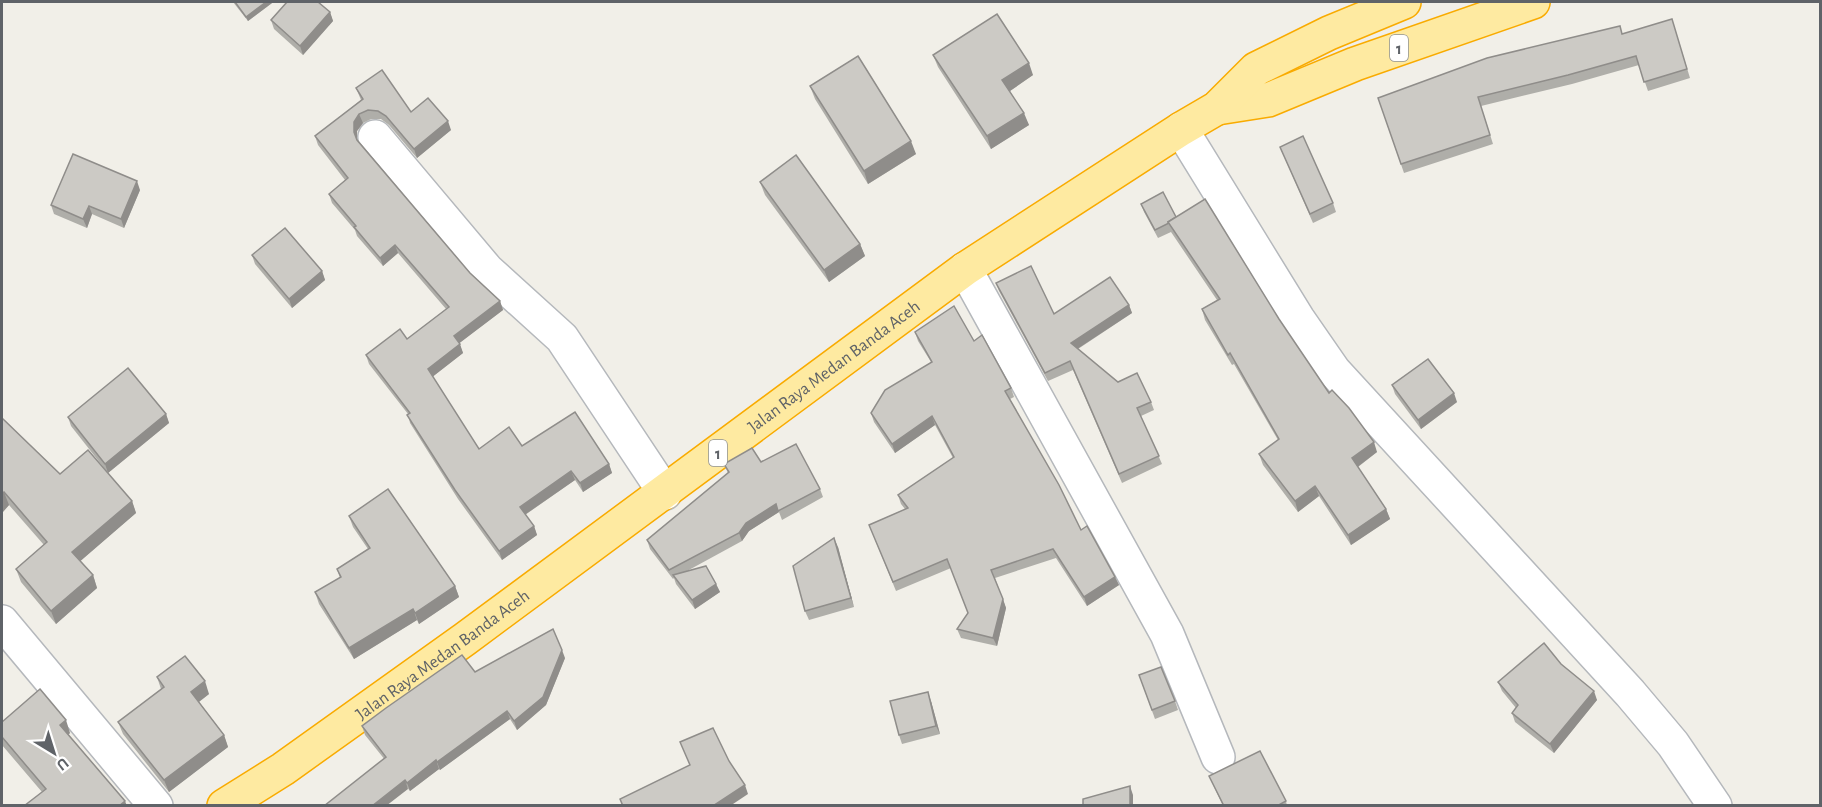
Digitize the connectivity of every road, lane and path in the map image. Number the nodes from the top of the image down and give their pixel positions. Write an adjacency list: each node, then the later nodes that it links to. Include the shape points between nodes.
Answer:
1 (1404, 2): 3 (highway, Jalan Raya Medan Banda Aceh / 1, via 1256,69)
2 (1533, 2): 3 (highway, Jalan Raya Medan Banda Aceh / 1, via 1354,64 1268,100)
3 (1217, 108): 4 (highway, Jalan Raya Medan Banda Aceh / 1)
4 (1181, 129): 6 (highway, Jalan Raya Medan Banda Aceh / 1); 12 (street, via 1334,371 1630,693 1673,744)
5 (375, 137): 7 (street, via 487,270 562,338)
6 (965, 269): 7 (highway, Jalan Raya Medan Banda Aceh / 1); 9 (street, via 1167,634)
7 (665, 493): 11 (highway, Jalan Raya Medan Banda Aceh / 1, via 283,769)
8 (2, 622): 10 (street)
9 (1218, 757)
10 (156, 806)
11 (224, 806)
12 (1715, 806)

